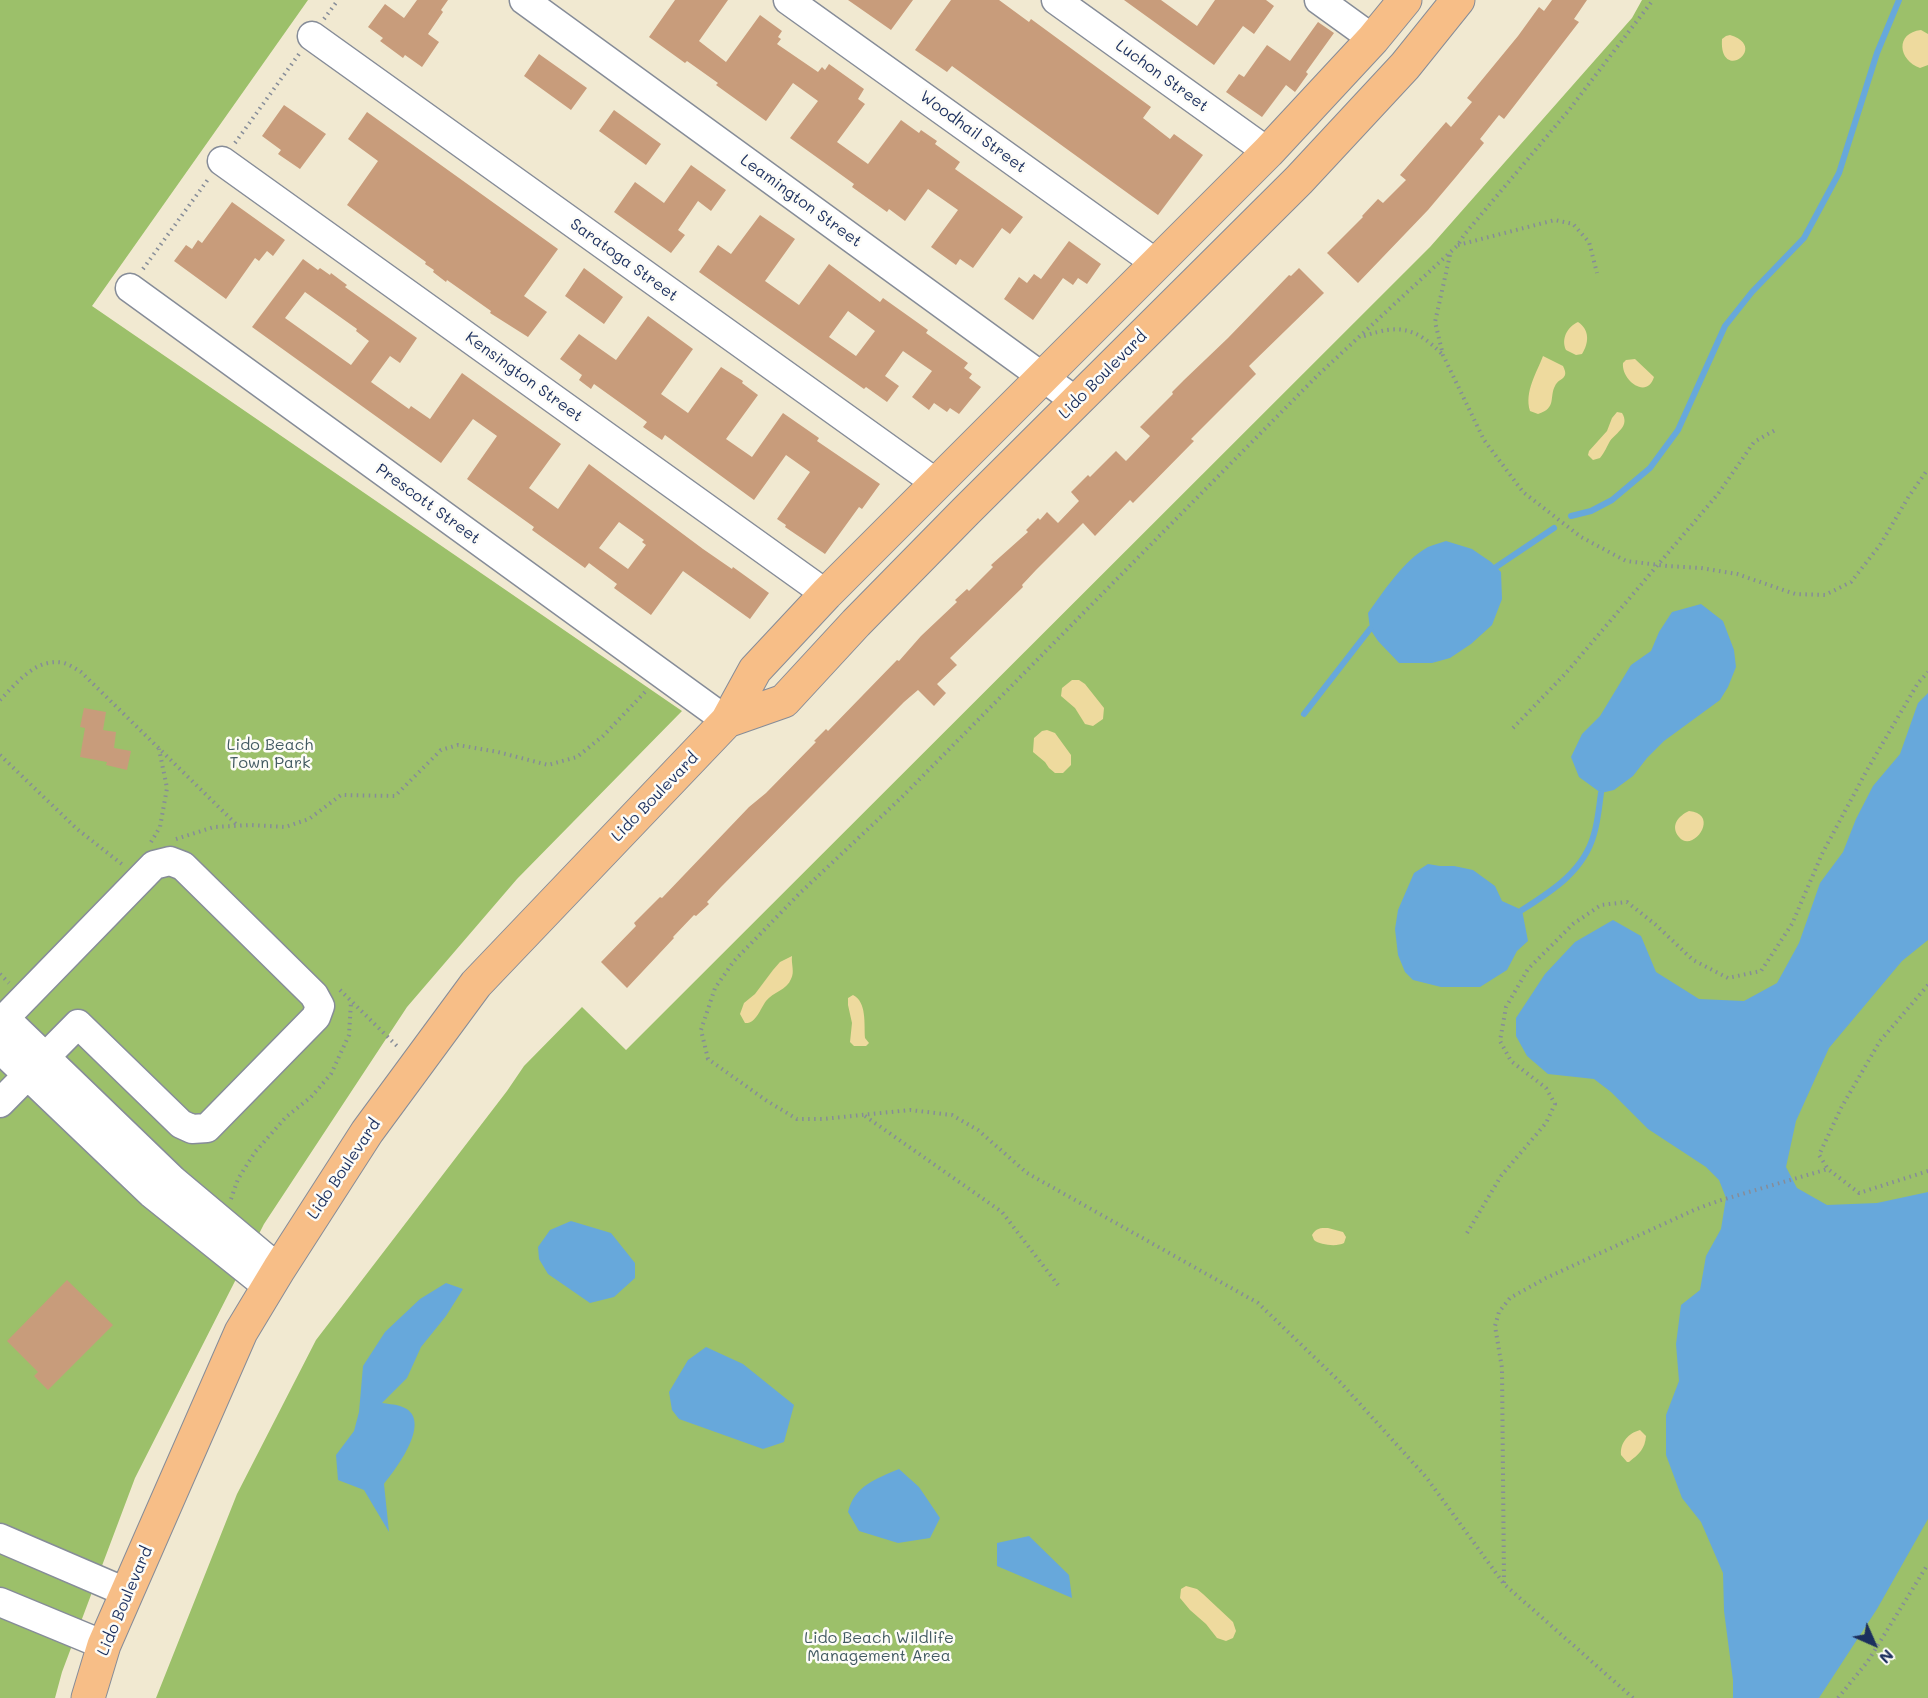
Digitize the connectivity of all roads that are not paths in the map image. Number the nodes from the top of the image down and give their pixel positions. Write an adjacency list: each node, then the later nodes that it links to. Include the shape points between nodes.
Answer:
1 (524, 0): 13 (street, Leamington Street)
2 (788, 0): 11 (street, Woodhail Street)
3 (1056, 0): 9 (street, Luchon Street)
4 (1318, 0): 8 (street)
5 (1405, 0): 8 (highway, Lido Boulevard)
6 (1458, 0): 14 (highway, Lido Boulevard, via 1405,66 1299,180)
7 (312, 36): 15 (street, Saratoga Street)
8 (1373, 39): 9 (highway, Lido Boulevard)
9 (1269, 152): 11 (highway, Lido Boulevard)
10 (222, 160): 16 (street, Kensington Street)
11 (1157, 264): 13 (highway, Lido Boulevard)
12 (130, 288): 17 (street, Prescott Street)
13 (1044, 377): 14 (street, Leamington Street); 15 (highway, Lido Boulevard)
14 (1077, 402): 17 (highway, Lido Boulevard, via 856,623 784,701)
15 (936, 483): 16 (highway, Lido Boulevard)
16 (826, 594): 17 (highway, Lido Boulevard, via 755,670)
17 (726, 721): 22 (highway, Lido Boulevard, via 476,984 367,1132)
18 (2, 1020): 20 (street); 20 (street, via 154,865 170,861 183,866 314,995 320,1006 316,1017 207,1128 192,1129 181,1124 78,1024)
19 (0, 1049): 20 (street)
20 (36, 1066): 21 (street); 22 (street, via 222,1222); 22 (street, via 152,1194)
21 (0, 1103)
22 (273, 1278): 24 (highway, Lido Boulevard, via 241,1332)
23 (0, 1538): 24 (street)
24 (128, 1593): 26 (highway, Lido Boulevard)
25 (0, 1602): 26 (street)
26 (104, 1645): 27 (highway, Lido Boulevard)
27 (88, 1698)

